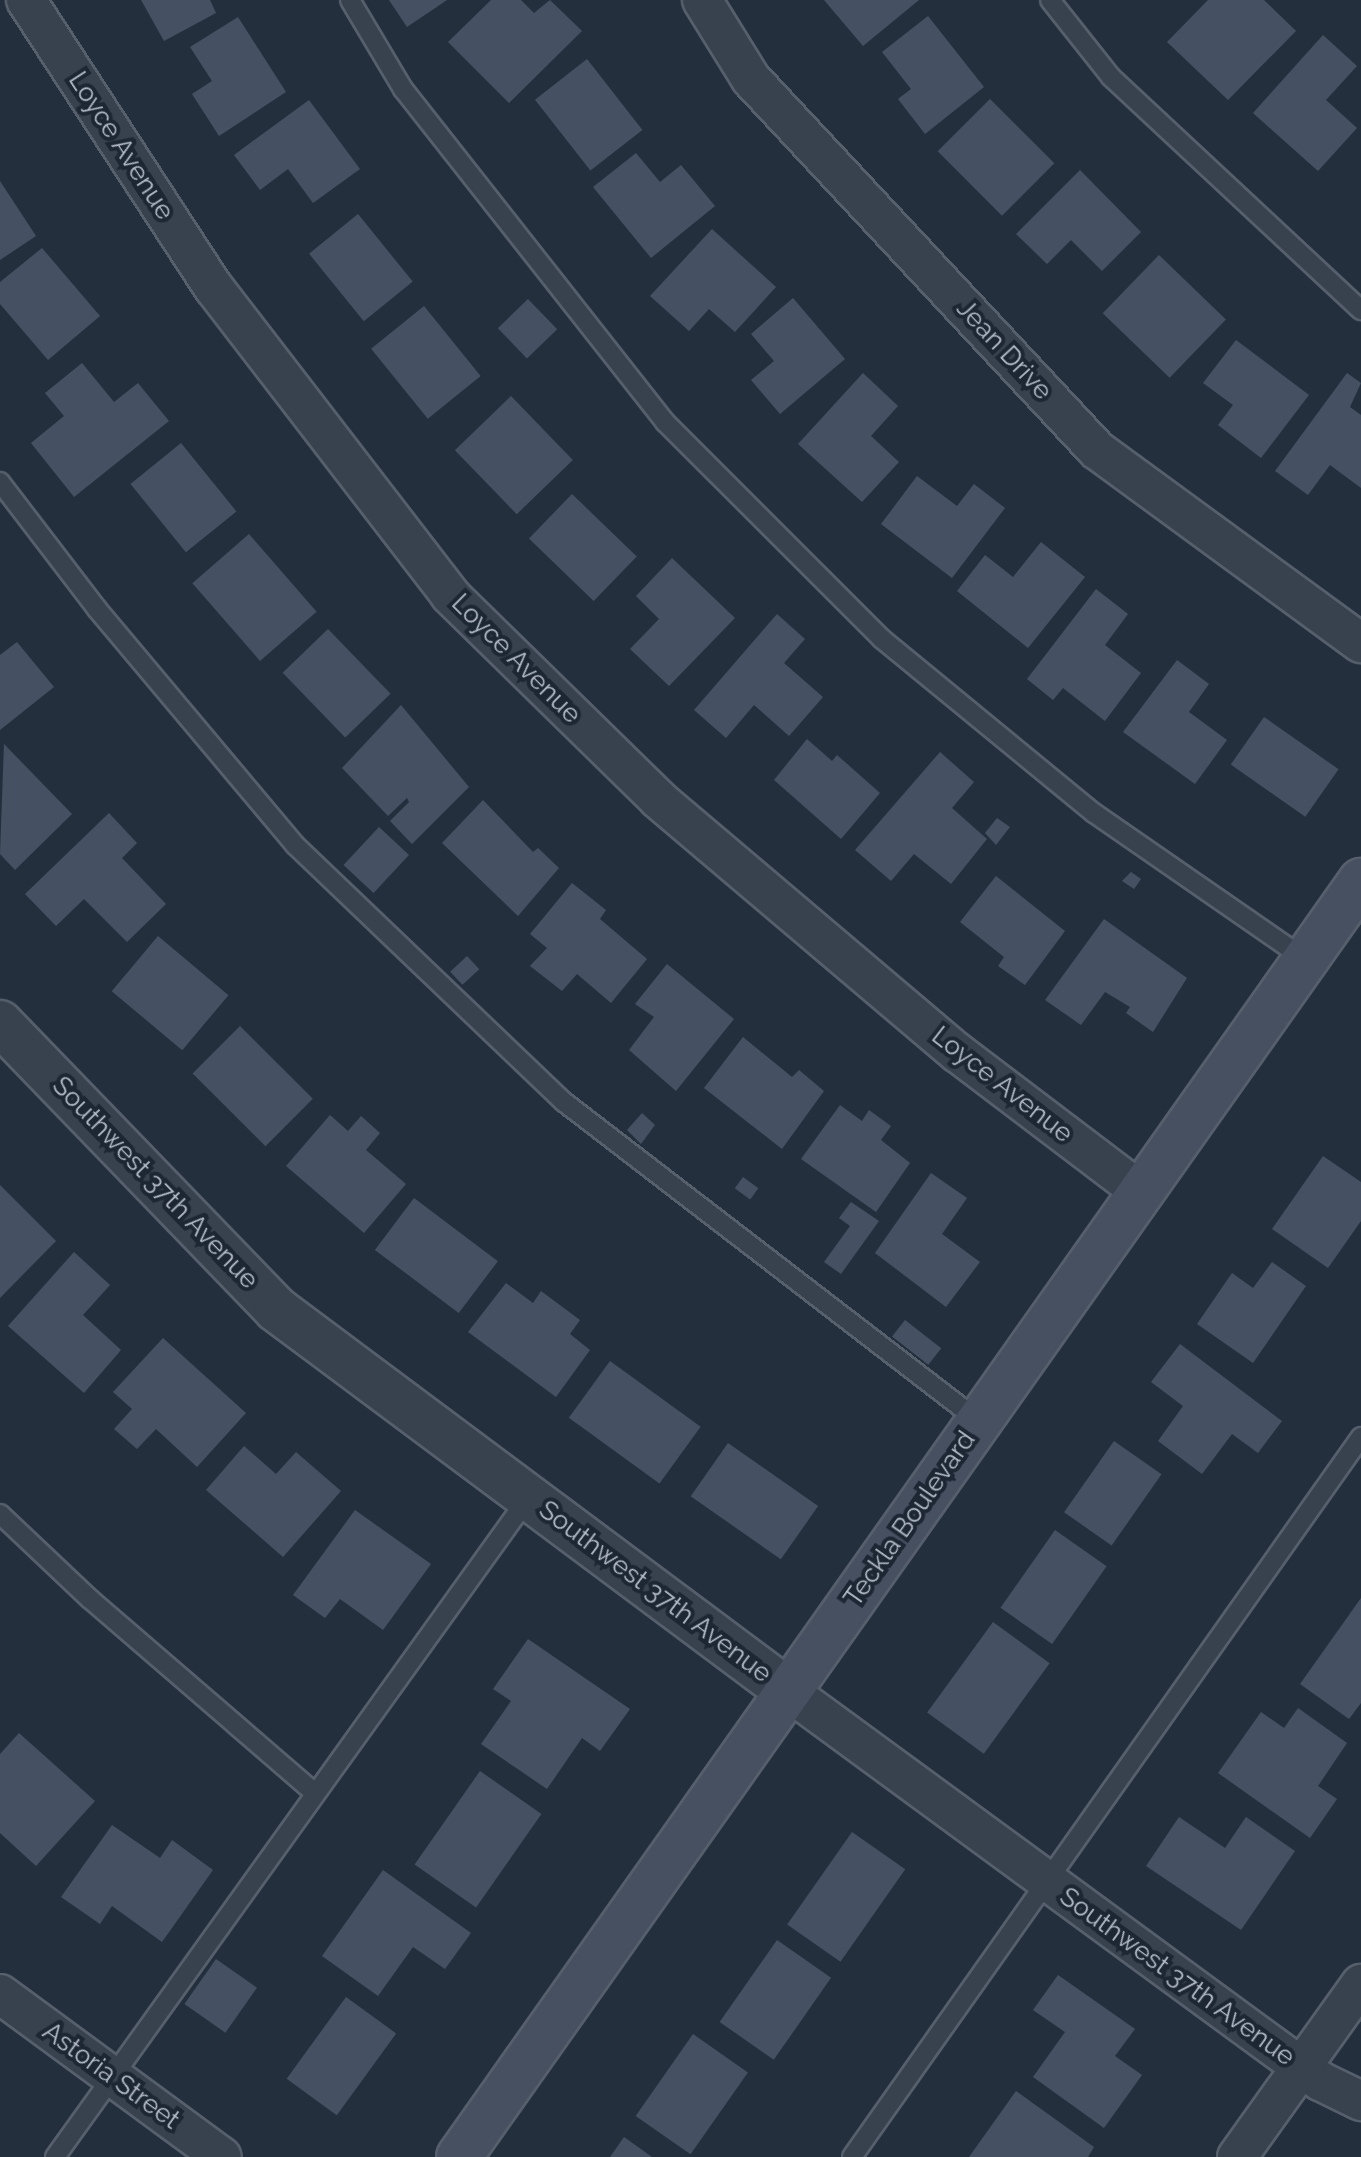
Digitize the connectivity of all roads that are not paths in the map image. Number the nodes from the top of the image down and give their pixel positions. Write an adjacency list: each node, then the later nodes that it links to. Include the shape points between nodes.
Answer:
1 (26, 0): 11 (street, Loyce Avenue, via 214,288 450,595 658,799 958,1053)
2 (350, 0): 9 (lane, via 403,89 675,433 882,639 1094,813)
3 (702, 0): 7 (street, Jean Drive, via 751,79 1097,450)
4 (1050, 0): 5 (lane, via 1111,77)
5 (1361, 310)
6 (0, 482): 12 (lane, via 97,609 307,855 564,1102)
7 (1361, 643)
8 (1361, 881): 9 (main road, Teckla Boulevard)
9 (1305, 959): 11 (main road, Teckla Boulevard)
10 (0, 1023): 14 (street, Southwest 37th Avenue, via 276,1309)
11 (1141, 1192): 12 (main road, Teckla Boulevard)
12 (979, 1421): 16 (main road, Teckla Boulevard)
13 (1361, 1437): 18 (lane)
14 (528, 1498): 16 (street, Southwest 37th Avenue); 17 (lane)
15 (0, 1514): 17 (lane)
16 (788, 1691): 18 (street, Southwest 37th Avenue); 26 (main road, Teckla Boulevard)
17 (315, 1793): 22 (lane)
18 (1047, 1881): 21 (street, Southwest 37th Avenue); 27 (lane)
19 (1361, 1984): 21 (street)
20 (0, 1994): 22 (street, Astoria Street)
21 (1302, 2068): 23 (street, Southwest 37th Avenue); 28 (street)
22 (112, 2076): 24 (lane); 25 (street, Astoria Street)
23 (1361, 2101)
24 (55, 2157)
25 (222, 2157)
26 (459, 2157)
27 (852, 2157)
28 (1237, 2157)

